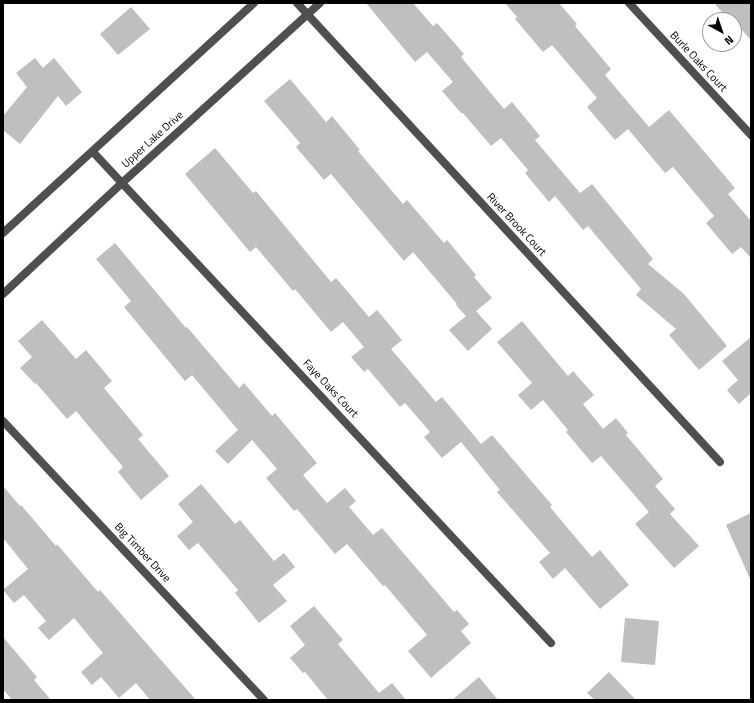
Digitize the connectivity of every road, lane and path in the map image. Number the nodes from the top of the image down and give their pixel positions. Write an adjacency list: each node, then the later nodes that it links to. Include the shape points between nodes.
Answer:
1 (254, 3): 7 (street)
2 (297, 3): 5 (street, River Brook Court)
3 (320, 3): 5 (street, Upper Lake Drive)
4 (629, 3): 6 (street, Burle Oaks Court)
5 (307, 14): 8 (street, Upper Lake Drive); 12 (street, River Brook Court)
6 (751, 135)
7 (93, 152): 8 (street, Faye Oaks Court); 9 (street)
8 (122, 182): 10 (street, Upper Lake Drive); 13 (street, Faye Oaks Court)
9 (3, 233)
10 (3, 294)
11 (3, 421): 14 (street, Big Timber Drive)
12 (720, 462)
13 (551, 643)
14 (264, 700)

